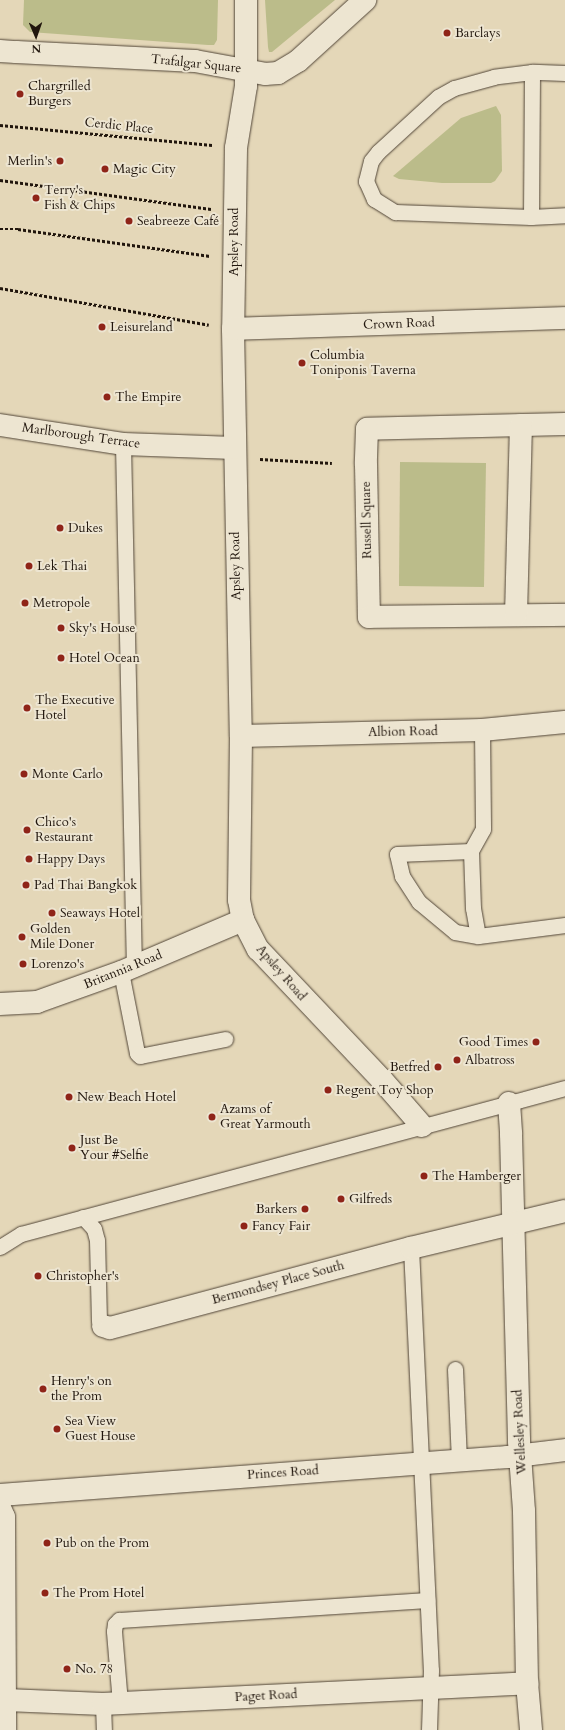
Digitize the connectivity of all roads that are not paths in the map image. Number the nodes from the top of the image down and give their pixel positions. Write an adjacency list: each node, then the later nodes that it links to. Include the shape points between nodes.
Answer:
1 (246, 0): 4 (street, Apsley Road)
2 (365, 0): 4 (street, Trafalgar Square, via 289,68 265,74)
3 (8, 51): 4 (street, Trafalgar Square, via 195,61)
4 (246, 69): 10 (street, Apsley Road, via 246,86 236,148)
5 (532, 72): 6 (lane); 8 (lane); 8 (lane, via 473,81 438,97 371,161 366,181 374,199 395,212)
6 (565, 73)
7 (565, 214): 8 (lane)
8 (530, 216)
9 (565, 318): 10 (street, Crown Road)
10 (233, 329): 15 (street, Apsley Road)
11 (565, 424): 13 (street, Russell Square)
12 (0, 425): 14 (street, Marlborough Terrace)
13 (521, 425): 16 (street); 16 (street, Russell Square, via 368,429 366,464 369,617)
14 (123, 444): 15 (street, Marlborough Terrace); 25 (lane)
15 (234, 453): 20 (street, Apsley Road)
16 (516, 615): 17 (street, Russell Square)
17 (565, 615)
18 (565, 722): 19 (street, Albion Road)
19 (482, 730): 20 (street, Albion Road); 21 (lane, via 483,829)
20 (241, 736): 22 (street, Apsley Road, via 239,900)
21 (471, 851): 24 (lane, via 473,908); 24 (lane, via 397,854 405,880 419,902 455,932)
22 (243, 920): 25 (street, Britannia Road); 30 (street, Apsley Road, via 258,949)
23 (565, 925): 24 (lane)
24 (478, 936)
25 (127, 970): 26 (street, Britannia Road, via 37,1002); 27 (lane, via 136,1053 140,1056)
26 (0, 1004)
27 (225, 1038)
28 (565, 1088): 29 (lane)
29 (509, 1103): 30 (lane); 33 (street, Wellesley Road)
30 (422, 1126): 32 (lane)
31 (565, 1211): 33 (street, Bermondsey Place South)
32 (83, 1217): 34 (lane, via 21,1234); 36 (lane, Bermondsey Place South, via 94,1229 99,1320)
33 (512, 1223): 35 (street, Bermondsey Place South); 39 (street, Wellesley Road)
34 (0, 1247)
35 (411, 1248): 36 (street, Bermondsey Place South, via 110,1328); 41 (lane)
36 (103, 1326)
37 (455, 1369): 40 (lane)
38 (565, 1450): 39 (street, Princes Road)
39 (520, 1456): 40 (street, Princes Road); 45 (street, Wellesley Road, via 524,1511)
40 (459, 1460): 41 (street, Princes Road)
41 (421, 1463): 42 (street, Princes Road); 44 (lane, via 424,1481)
42 (0, 1495)
43 (1, 1514): 47 (street)
44 (427, 1600): 46 (lane); 48 (lane, via 119,1620 114,1631)
45 (527, 1683): 46 (street, Paget Road); 52 (street, Wellesley Road)
46 (430, 1688): 48 (street, Paget Road); 51 (lane)
47 (6, 1700): 48 (street, Paget Road); 49 (street)
48 (111, 1704): 50 (lane)
49 (5, 1730)
50 (104, 1730)
51 (429, 1730)
52 (531, 1730)

